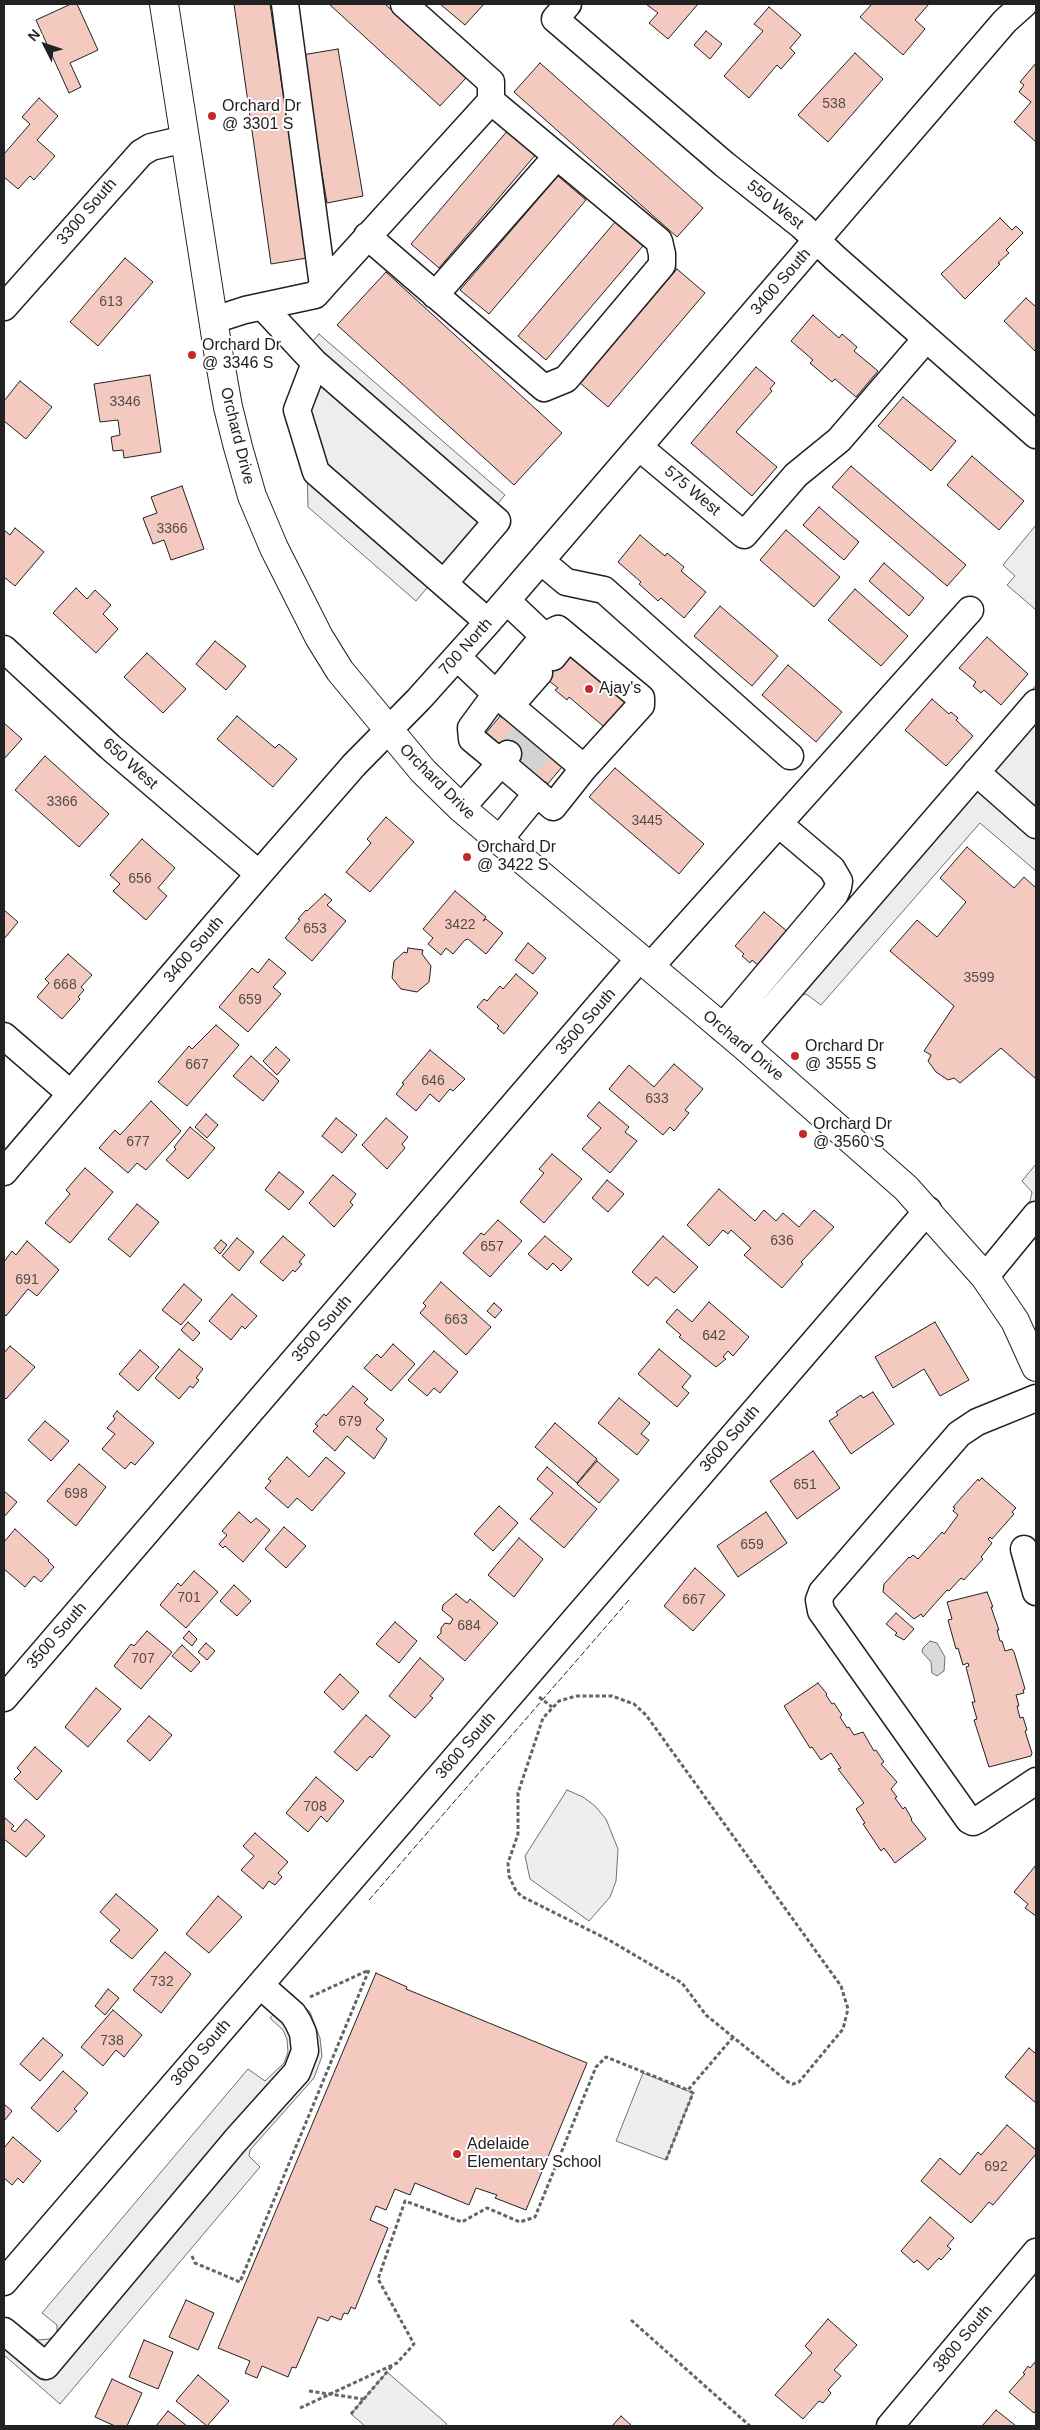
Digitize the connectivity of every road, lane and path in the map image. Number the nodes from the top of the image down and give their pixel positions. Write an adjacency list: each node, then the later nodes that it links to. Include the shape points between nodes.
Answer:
1 (164, 4): 7 (main road, Orchard Drive)
2 (285, 4): 11 (street)
3 (404, 4): 6 (street, via 491,82)
4 (1024, 4): 10 (street, 3400 South)
5 (562, 11): 10 (street, 550 West, via 724,164)
6 (491, 100): 8 (street); 9 (street)
7 (186, 139): 13 (street, 3300 South, via 151,147 141,153); 15 (main road, Orchard Drive)
8 (557, 156): 12 (street); 12 (street, via 659,241 662,254 662,265 566,379 544,388)
9 (367, 236): 11 (street); 12 (street)
10 (817, 240): 16 (street, 550 West); 19 (street, 3400 South)
11 (323, 286): 14 (street, via 315,295)
12 (435, 295)
13 (4, 307)
14 (263, 307): 15 (street); 17 (street)
15 (214, 320): 30 (main road, Orchard Drive, via 238,447 252,496 274,548 319,637 340,670)
16 (926, 339): 18 (street, 550 West); 19 (street, 575 West, via 839,440 796,475 744,534)
17 (315, 363): 21 (street, via 297,410 316,472); 21 (street, via 497,521)
18 (1036, 434)
19 (639, 447): 20 (street, 3400 South)
20 (541, 561): 22 (street, 700 North); 32 (street, via 566,582 604,590)
21 (444, 583): 24 (street)
22 (507, 600): 24 (street, 700 North); 26 (street)
23 (970, 610): 37 (street, 3500 South)
24 (488, 622): 27 (street, 700 North)
25 (4, 650): 40 (street, 650 West, via 168,798)
26 (551, 651): 28 (street); 28 (street); 33 (street, via 641,698 641,705)
27 (457, 657): 28 (street); 30 (street, 700 North)
28 (503, 700): 31 (street); 31 (street, via 471,728 472,739)
29 (1036, 703): 34 (street)
30 (388, 730): 36 (main road, Orchard Drive); 40 (street, 3400 South)
31 (524, 751): 33 (street); 35 (street); 36 (street)
32 (790, 756)
33 (584, 768): 35 (street, via 553,807)
34 (976, 772): 38 (street); 43 (street)
35 (537, 793): 39 (street)
36 (461, 808): 39 (main road, Orchard Drive)
37 (778, 824): 41 (street, 3500 South); 43 (street, via 832,869 839,881 838,887)
38 (1036, 825)
39 (499, 840): 41 (main road, Orchard Drive)
40 (259, 874): 44 (street, 3400 South)
41 (645, 963): 43 (main road, Orchard Drive); 54 (street, 3500 South)
42 (4, 1036): 44 (street)
43 (732, 1036): 46 (main road, Orchard Drive, via 885,1167)
44 (71, 1094): 45 (street, 3400 South)
45 (4, 1172)
46 (928, 1210): 48 (main road, Orchard Drive); 57 (street, 3600 South)
47 (1036, 1215): 48 (street)
48 (985, 1277): 49 (main road, Orchard Drive, via 1015,1321)
49 (1036, 1367)
50 (1036, 1398): 56 (street, via 977,1422 959,1434 822,1592 819,1600 821,1611 969,1820 979,1819)
51 (1024, 1549): 52 (street)
52 (1036, 1592)
53 (538, 1696): 55 (path)
54 (4, 1698)
55 (552, 1707): 59 (path, via 543,1718 518,1793 518,1834 508,1863 515,1889 521,1896 609,1940 682,1983 706,2014); 59 (path, via 559,1701 576,1696 612,1696 634,1704 646,1715 841,1986 848,2009 842,2028 799,2082 788,2082)
56 (1036, 1781)
57 (260, 1985): 64 (street, 3600 South); 66 (street, via 293,2014 303,2033 304,2051 297,2072 46,2366)
58 (304, 2000): 63 (path, via 369,1970 240,2282 195,2264)
59 (734, 2036): 60 (path)
60 (688, 2090): 61 (path, via 693,2093); 67 (path, via 606,2057 596,2067 535,2217 520,2222 487,2208 462,2222 405,2201 378,2279 414,2344)
61 (666, 2160)
62 (1036, 2252): 74 (street, 3800 South)
63 (192, 2256)
64 (4, 2282)
65 (631, 2320): 73 (path)
66 (4, 2331)
67 (394, 2364): 69 (path); 70 (path)
68 (309, 2391): 69 (path)
69 (329, 2395): 70 (path); 71 (path)
70 (364, 2399): 72 (path)
71 (300, 2408)
72 (351, 2414)
73 (750, 2426)
74 (890, 2426)

